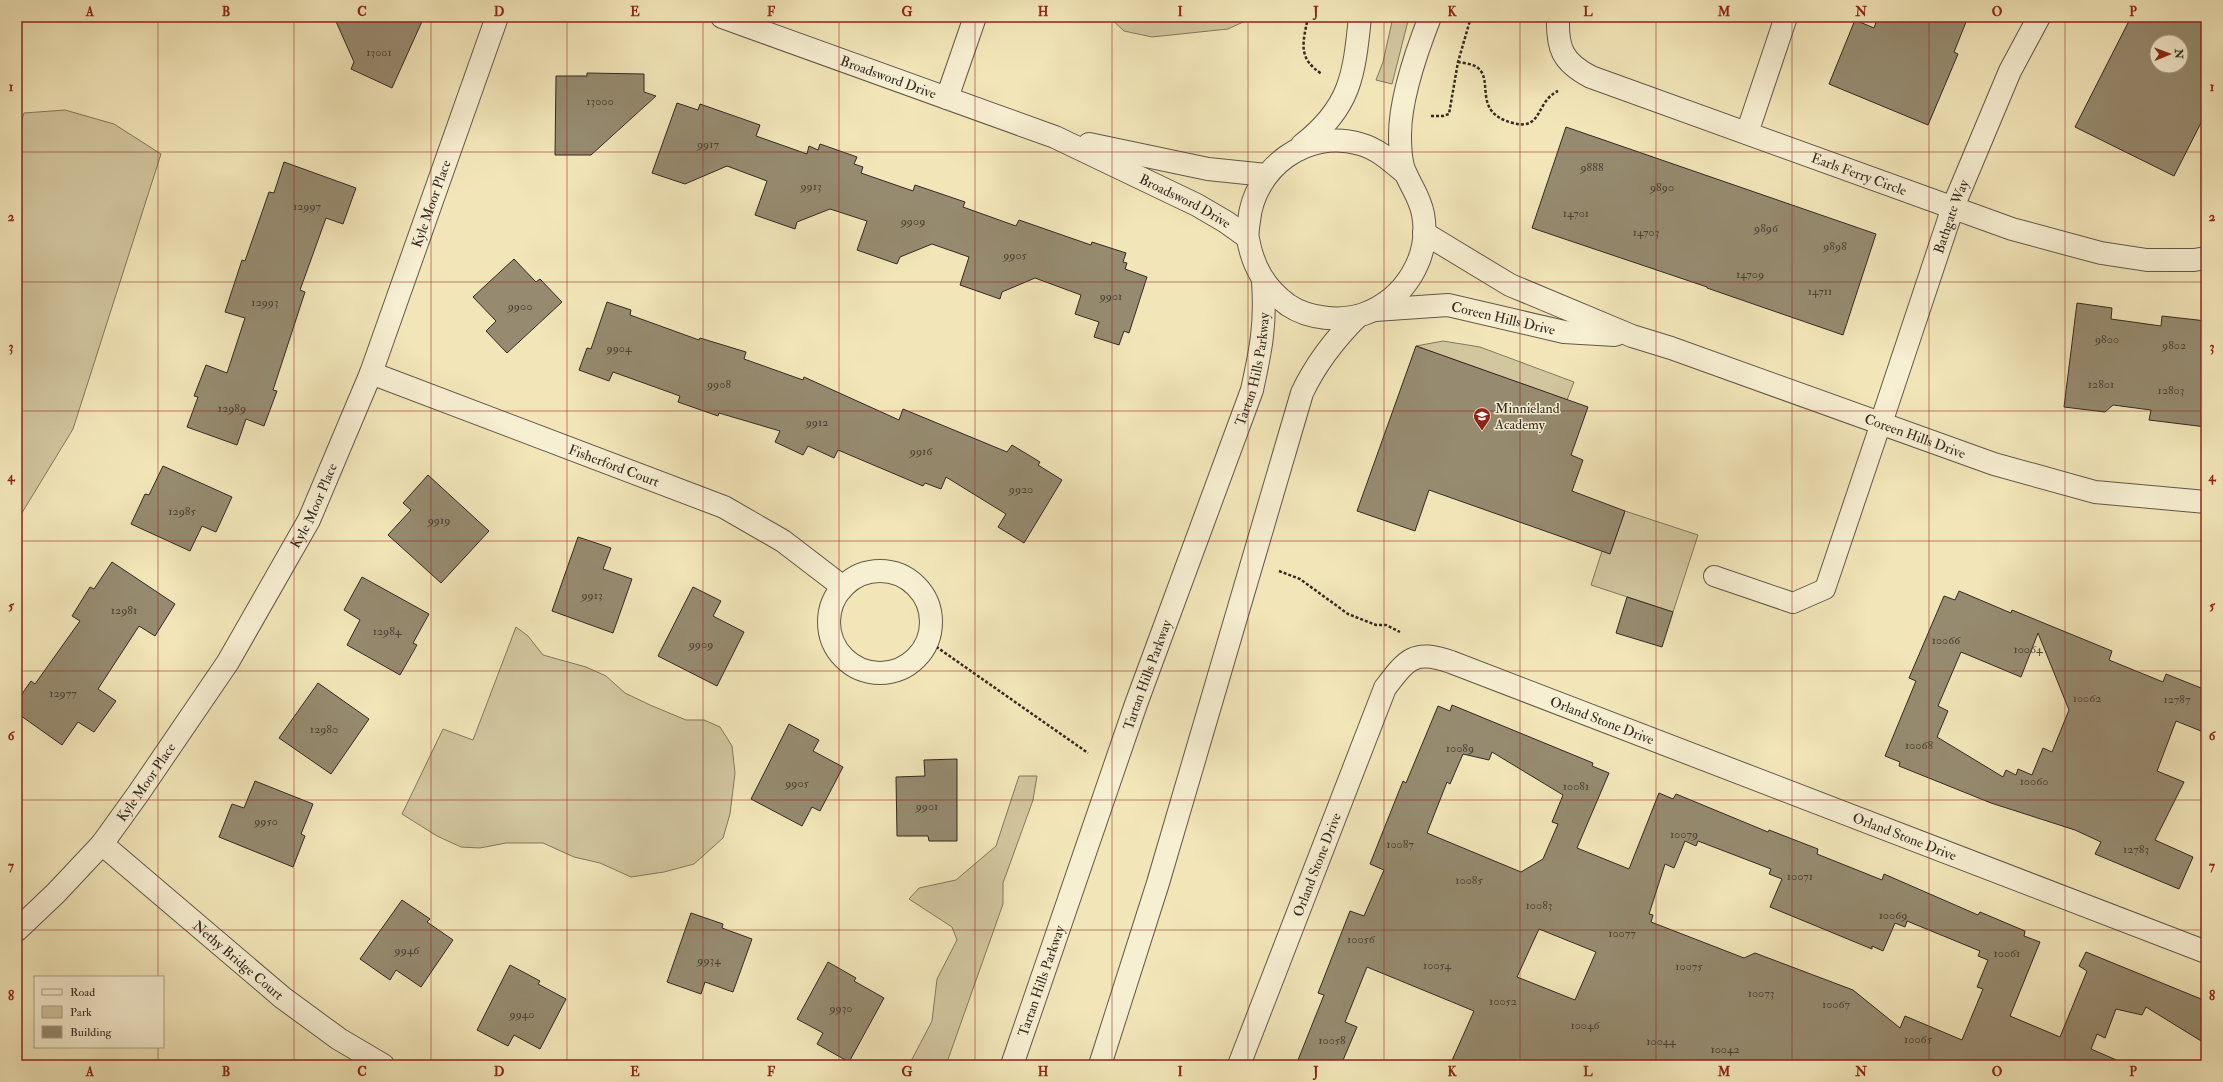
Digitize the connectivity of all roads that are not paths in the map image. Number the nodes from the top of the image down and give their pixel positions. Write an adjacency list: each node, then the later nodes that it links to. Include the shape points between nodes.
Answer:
1 (497, 17): 22 (street, Kyle Moor Place)
2 (722, 17): 9 (street, Broadsword Drive)
3 (975, 17): 9 (street)
4 (1360, 17): 12 (street, Tartan Hills Parkway, via 1355,65 1349,87 1337,109 1319,132)
5 (1430, 17): 13 (street, Tartan Hills Parkway, via 1414,57 1403,109 1400,135)
6 (1558, 17): 10 (street, Earls Ferry Circle, via 1557,39 1568,62 1577,70 1590,77)
7 (1786, 17): 10 (street)
8 (2039, 17): 15 (street, Bathgate Way, via 2010,71)
9 (947, 98): 11 (street, Broadsword Drive)
10 (1747, 133): 15 (street, Earls Ferry Circle)
11 (1055, 137): 14 (street, Broadsword Drive, via 1208,169); 17 (street, Broadsword Drive, via 1197,206)
12 (1292, 153): 13 (street, Tartan Hills Parkway, via 1314,143 1329,141 1359,144 1380,153); 14 (street, Tartan Hills Parkway)
13 (1405, 173): 16 (street, Tartan Hills Parkway, via 1416,191 1423,213)
14 (1266, 174): 17 (street, Tartan Hills Parkway, via 1250,207)
15 (1953, 207): 18 (street, Earls Ferry Circle, via 2012,228 2101,253 2147,260); 23 (street, Bathgate Way)
16 (1424, 234): 20 (street, Tartan Hills Parkway, via 1419,260 1412,277 1400,291); 21 (street, Coreen Hills Drive, via 1510,285)
17 (1247, 237): 19 (street, Tartan Hills Parkway, via 1254,265)
18 (2206, 258)
19 (1263, 281): 20 (street, Tartan Hills Parkway, via 1276,296 1291,307 1309,315 1327,319); 31 (street, Tartan Hills Parkway, via 1266,314 1262,349 1252,390 1113,770)
20 (1367, 313): 21 (street, Coreen Hills Drive, via 1448,305 1564,332); 32 (street, Tartan Hills Parkway, via 1326,351 1302,393 1158,883)
21 (1632, 336): 23 (street, Coreen Hills Drive)
22 (371, 372): 26 (street, Fisherford Court, via 724,507 783,541); 27 (street, Kyle Moor Place, via 309,520 228,662)
23 (1881, 423): 24 (street, Coreen Hills Drive, via 1994,464 2095,492); 25 (lane, via 1825,589 1793,603)
24 (2206, 502)
25 (1714, 576)
26 (843, 587): 26 (street, via 858,576 874,571 892,572 908,579 921,591 929,606 931,624 928,641 918,656 904,667 887,673 869,672 852,665 839,652 832,636 830,618 834,601)
27 (102, 844): 28 (street, Kyle Moor Place); 30 (street, Nethy Bridge Court, via 283,998 339,1039)
28 (17, 930)
29 (2206, 952): 33 (street, Orland Stone Drive, via 1433,655 1414,657 1399,669 1385,688)
30 (383, 1065)
31 (1012, 1065)
32 (1100, 1065)
33 (1239, 1065)

